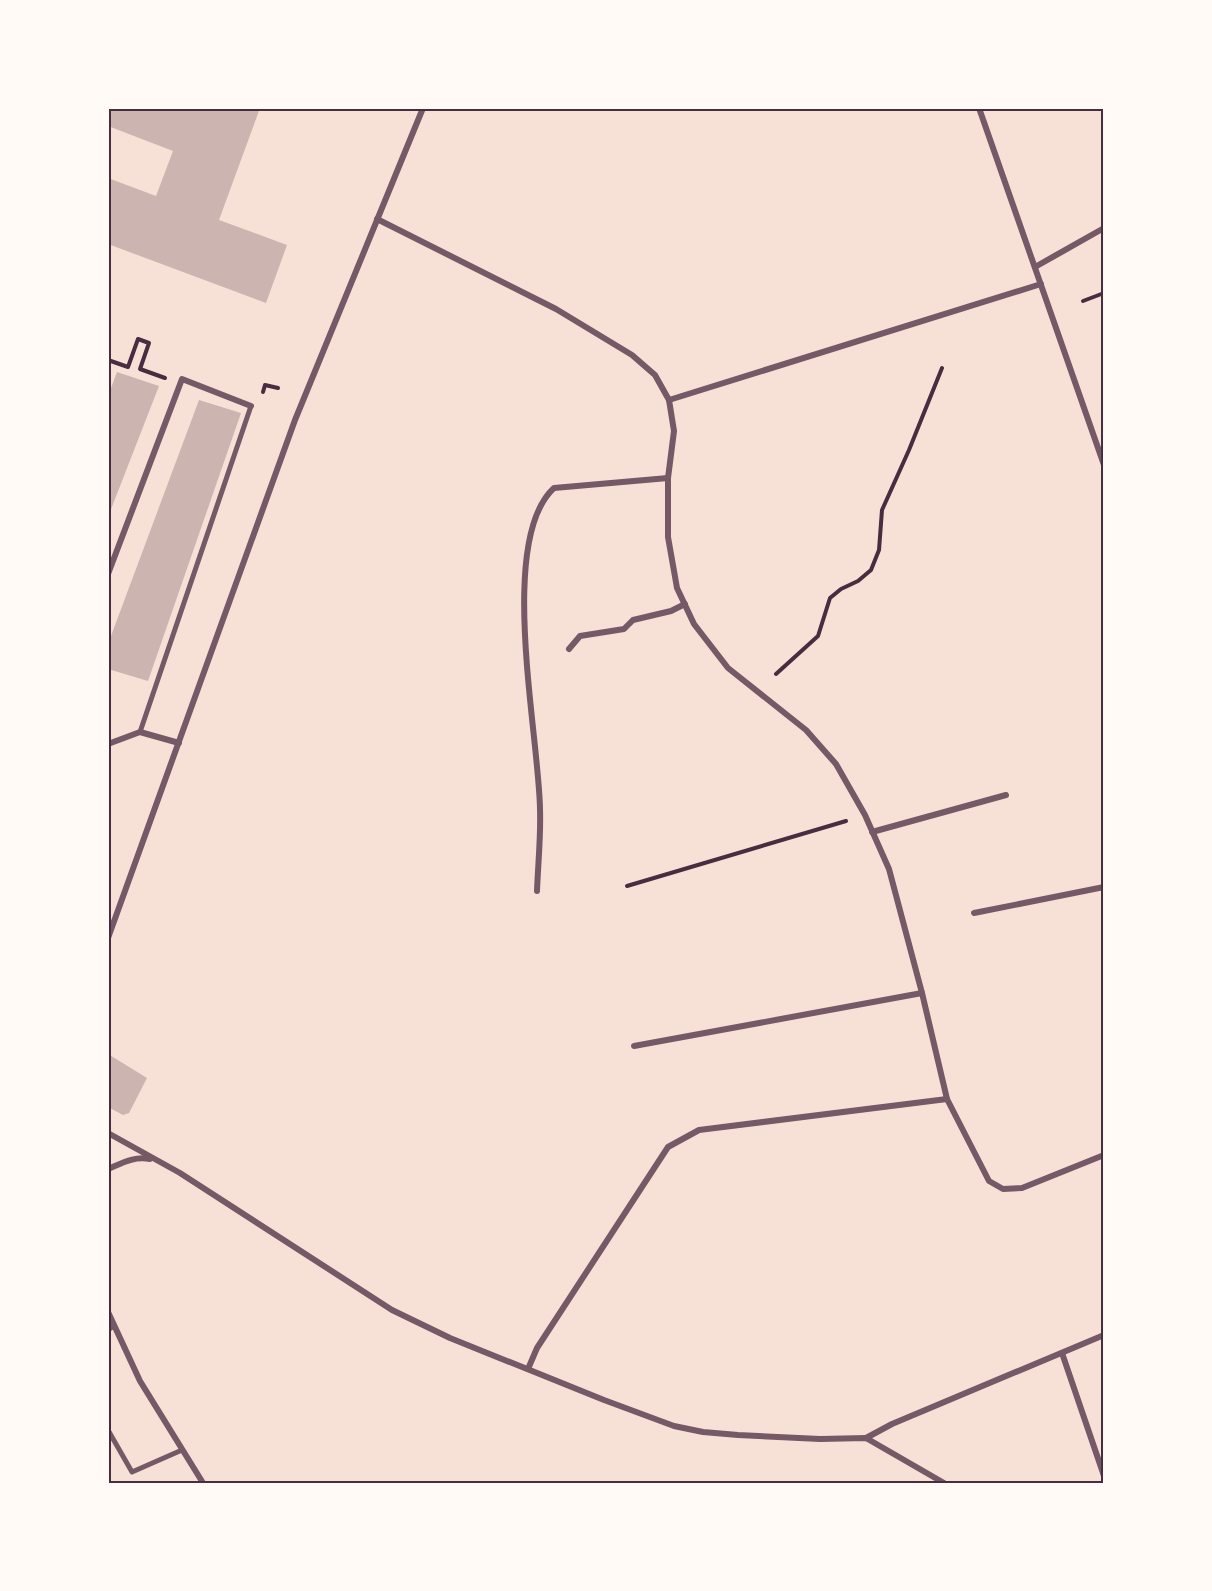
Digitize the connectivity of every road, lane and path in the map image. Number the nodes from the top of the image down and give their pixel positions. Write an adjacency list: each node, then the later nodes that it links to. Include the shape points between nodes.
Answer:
1 (423, 108): 3 (street)
2 (979, 108): 5 (street)
3 (376, 219): 14 (street, via 556,309 632,355 655,375); 23 (street, via 295,420)
4 (1104, 228): 5 (street)
5 (1035, 267): 6 (street)
6 (1041, 284): 14 (street); 16 (street)
7 (1104, 293): 8 (path)
8 (1083, 301)
9 (108, 360): 11 (path, via 128,367 138,339 148,343)
10 (942, 368): 21 (path, via 882,510 879,550 871,570 830,598 818,636)
11 (140, 369)
12 (265, 385): 13 (path)
13 (278, 388)
14 (669, 400): 17 (street, via 674,431)
15 (251, 406): 18 (street, via 182,379); 22 (street)
16 (1104, 465)
17 (668, 478): 19 (street, via 668,537 677,588); 30 (street, via 554,488 532,526 523,593 540,808)
18 (108, 574)
19 (685, 604): 20 (street, via 633,620 624,629 580,636); 27 (street, via 694,624 728,668 806,730 836,764)
20 (569, 649)
21 (776, 674)
22 (140, 732): 23 (street); 24 (street)
23 (179, 743): 32 (street)
24 (108, 744)
25 (1006, 795): 27 (street)
26 (846, 821): 28 (path)
27 (872, 832): 33 (street, via 889,869)
28 (627, 886)
29 (1104, 887): 31 (street)
30 (537, 891)
31 (974, 913)
32 (108, 938)
33 (922, 993): 34 (street); 35 (street)
34 (634, 1046)
35 (947, 1100): 37 (street, via 989,1181 1003,1189 1022,1188); 44 (street, via 699,1130 668,1147 537,1348)
36 (108, 1132): 38 (street)
37 (1104, 1155)
38 (155, 1159): 39 (street, via 142,1157); 44 (street, via 392,1310)
39 (108, 1169)
40 (108, 1312): 41 (street)
41 (111, 1328): 47 (street)
42 (1104, 1335): 43 (street)
43 (1062, 1353): 46 (street); 48 (street)
44 (528, 1369): 46 (street, via 646,1416 703,1432 803,1439)
45 (108, 1430): 47 (street, via 132,1472)
46 (866, 1438): 50 (street)
47 (182, 1450): 49 (street)
48 (1104, 1476)
49 (203, 1483)
50 (944, 1483)

